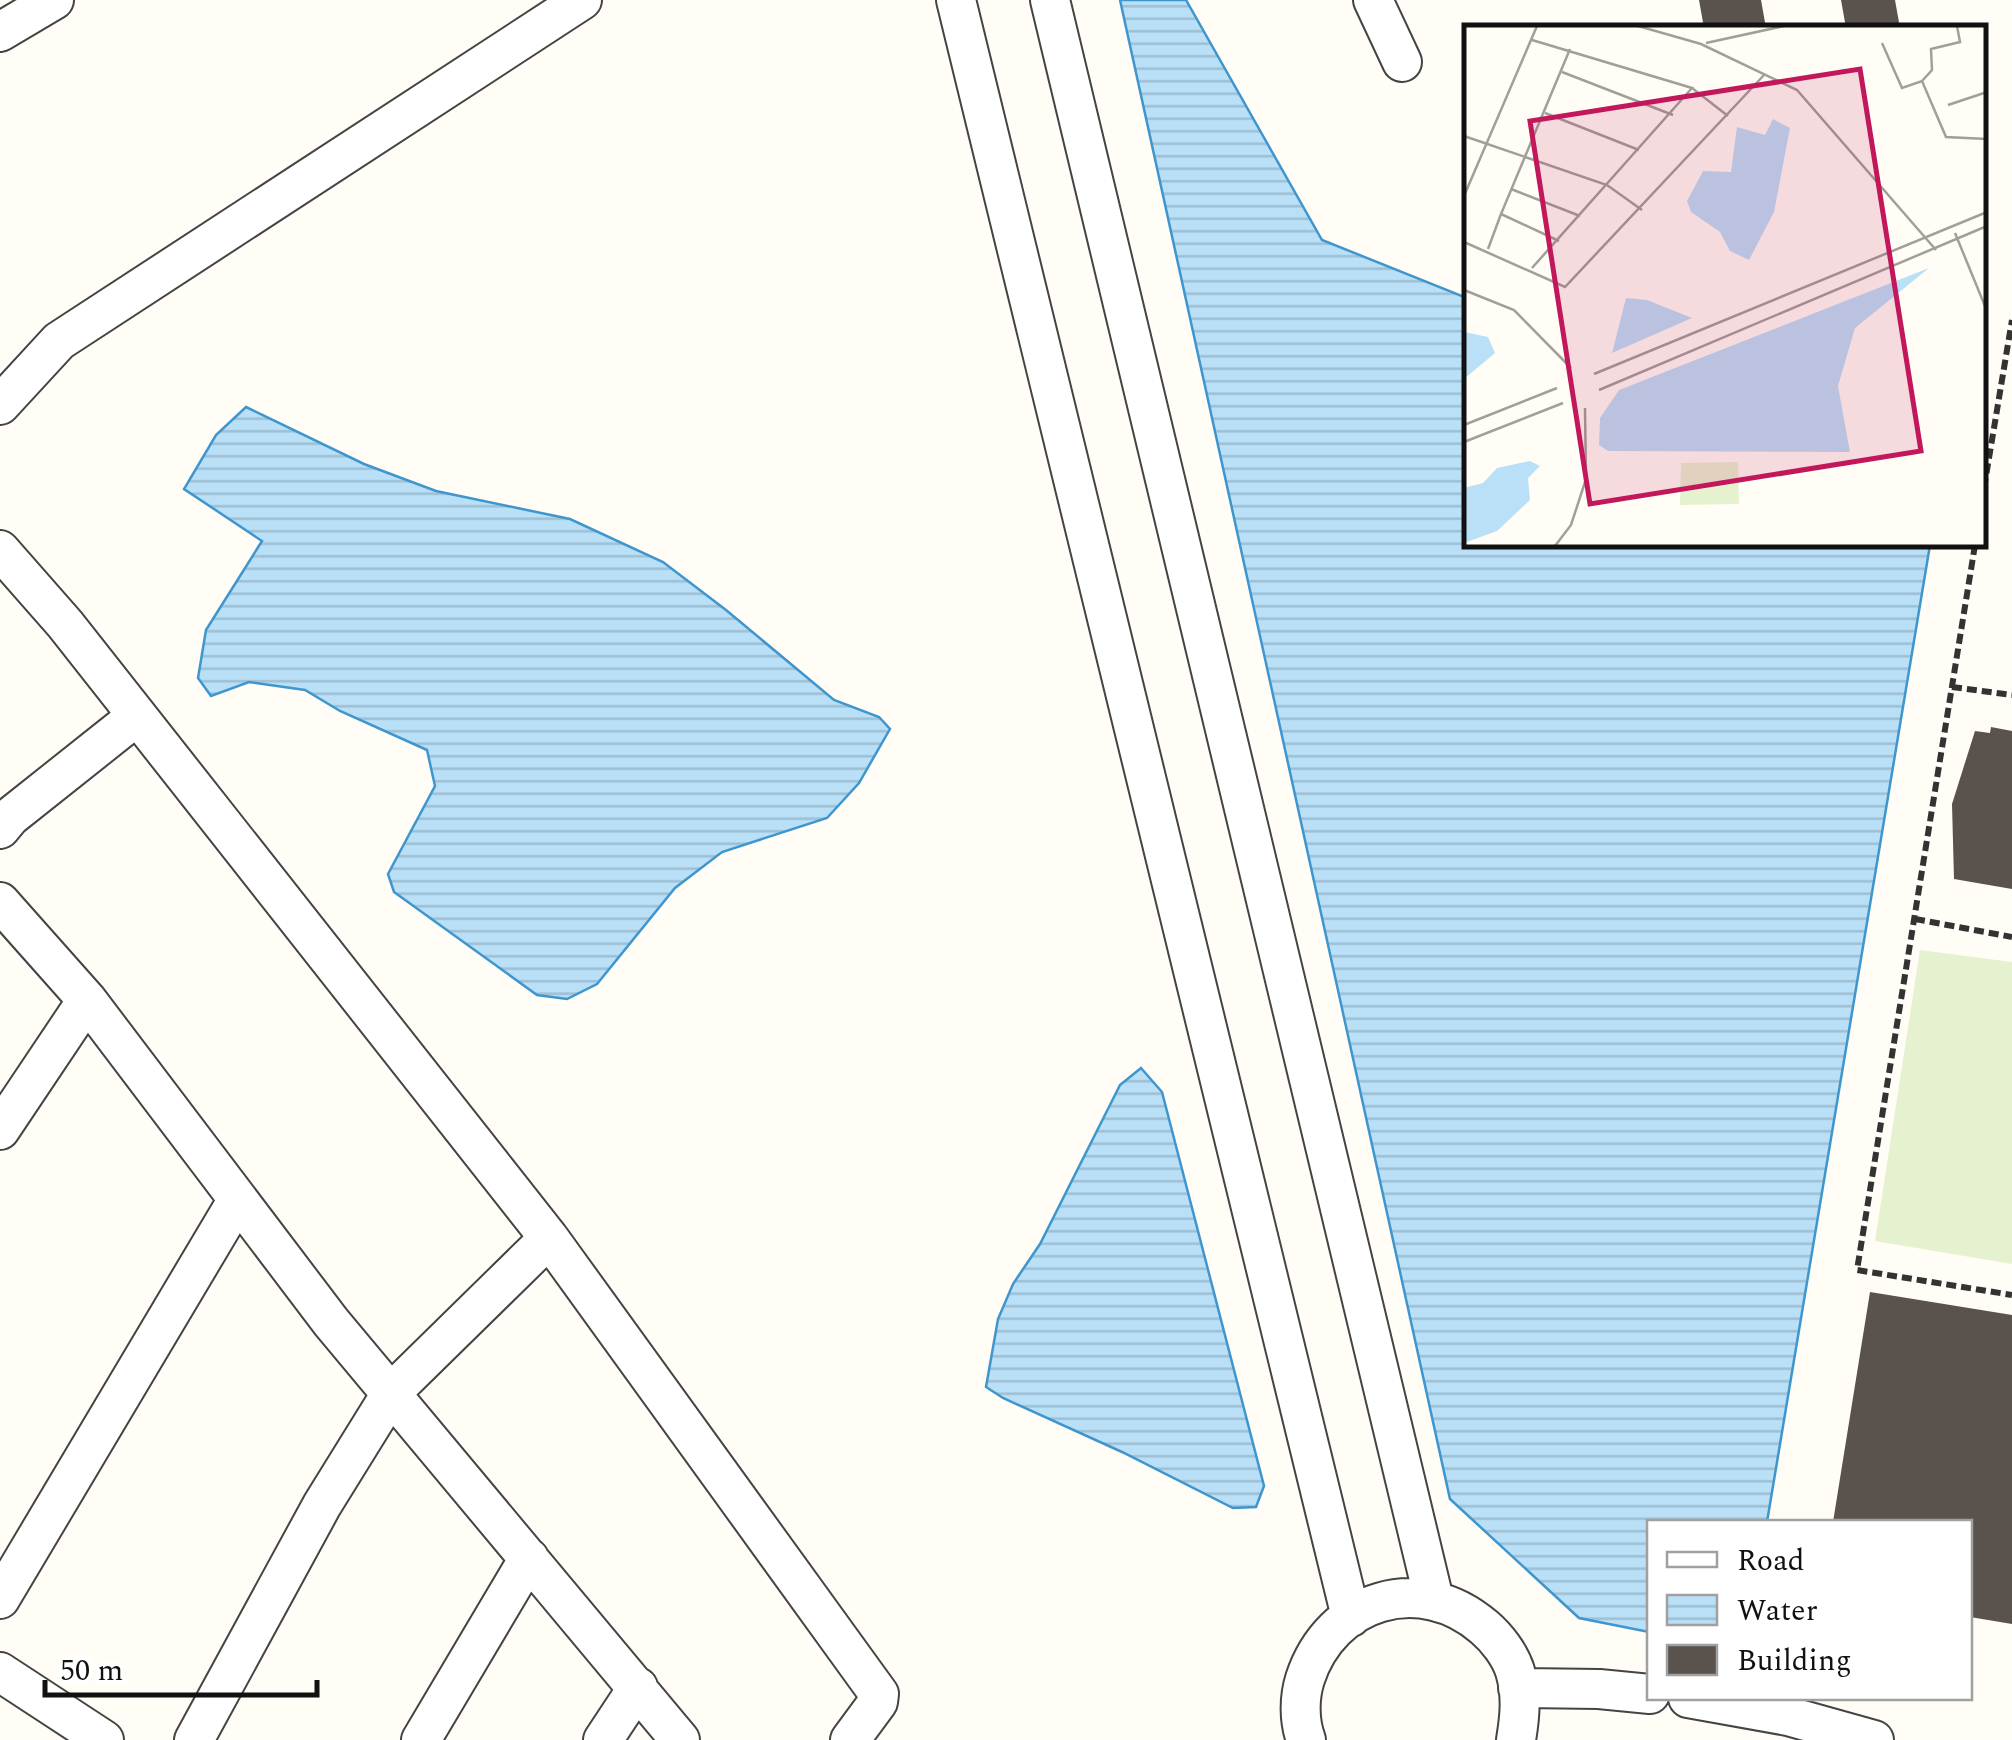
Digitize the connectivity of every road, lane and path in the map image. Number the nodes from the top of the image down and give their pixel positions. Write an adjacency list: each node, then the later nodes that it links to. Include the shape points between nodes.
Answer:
1 (54, 0): 6 (street)
2 (582, 0): 10 (street, via 59,341)
3 (956, 0): 30 (street)
4 (1050, 0): 29 (street)
5 (1373, 0): 7 (street)
6 (0, 32)
7 (1402, 62)
8 (2012, 320): 9 (path)
9 (2009, 361): 11 (path)
10 (0, 404)
11 (1987, 473)
12 (1975, 548): 14 (path)
13 (0, 550): 16 (street)
14 (1952, 687): 15 (path); 19 (path)
15 (2012, 695)
16 (137, 716): 17 (street); 24 (street)
17 (0, 830)
18 (0, 902): 21 (street)
19 (1914, 919): 20 (path); 25 (path, via 1857,1270)
20 (2012, 937)
21 (87, 1000): 22 (street); 23 (street)
22 (0, 1130)
23 (238, 1200): 26 (street); 28 (street)
24 (549, 1238): 26 (street); 42 (street, via 879,1694)
25 (2012, 1295)
26 (392, 1392): 27 (street); 38 (street)
27 (529, 1558): 32 (street); 39 (street)
28 (0, 1599)
29 (1434, 1600): 30 (street, via 1398,1598); 33 (street, via 1468,1613 1496,1637)
30 (1351, 1617): 36 (street, via 1312,1659)
31 (0, 1672): 37 (street)
32 (638, 1687): 40 (street); 41 (street)
33 (1518, 1688): 34 (street); 43 (street)
34 (1647, 1694)
35 (1699, 1700): 44 (street)
36 (1298, 1737)
37 (104, 1740)
38 (194, 1740)
39 (421, 1740)
40 (603, 1740)
41 (680, 1740)
42 (850, 1740)
43 (1516, 1740)
44 (1874, 1740)

